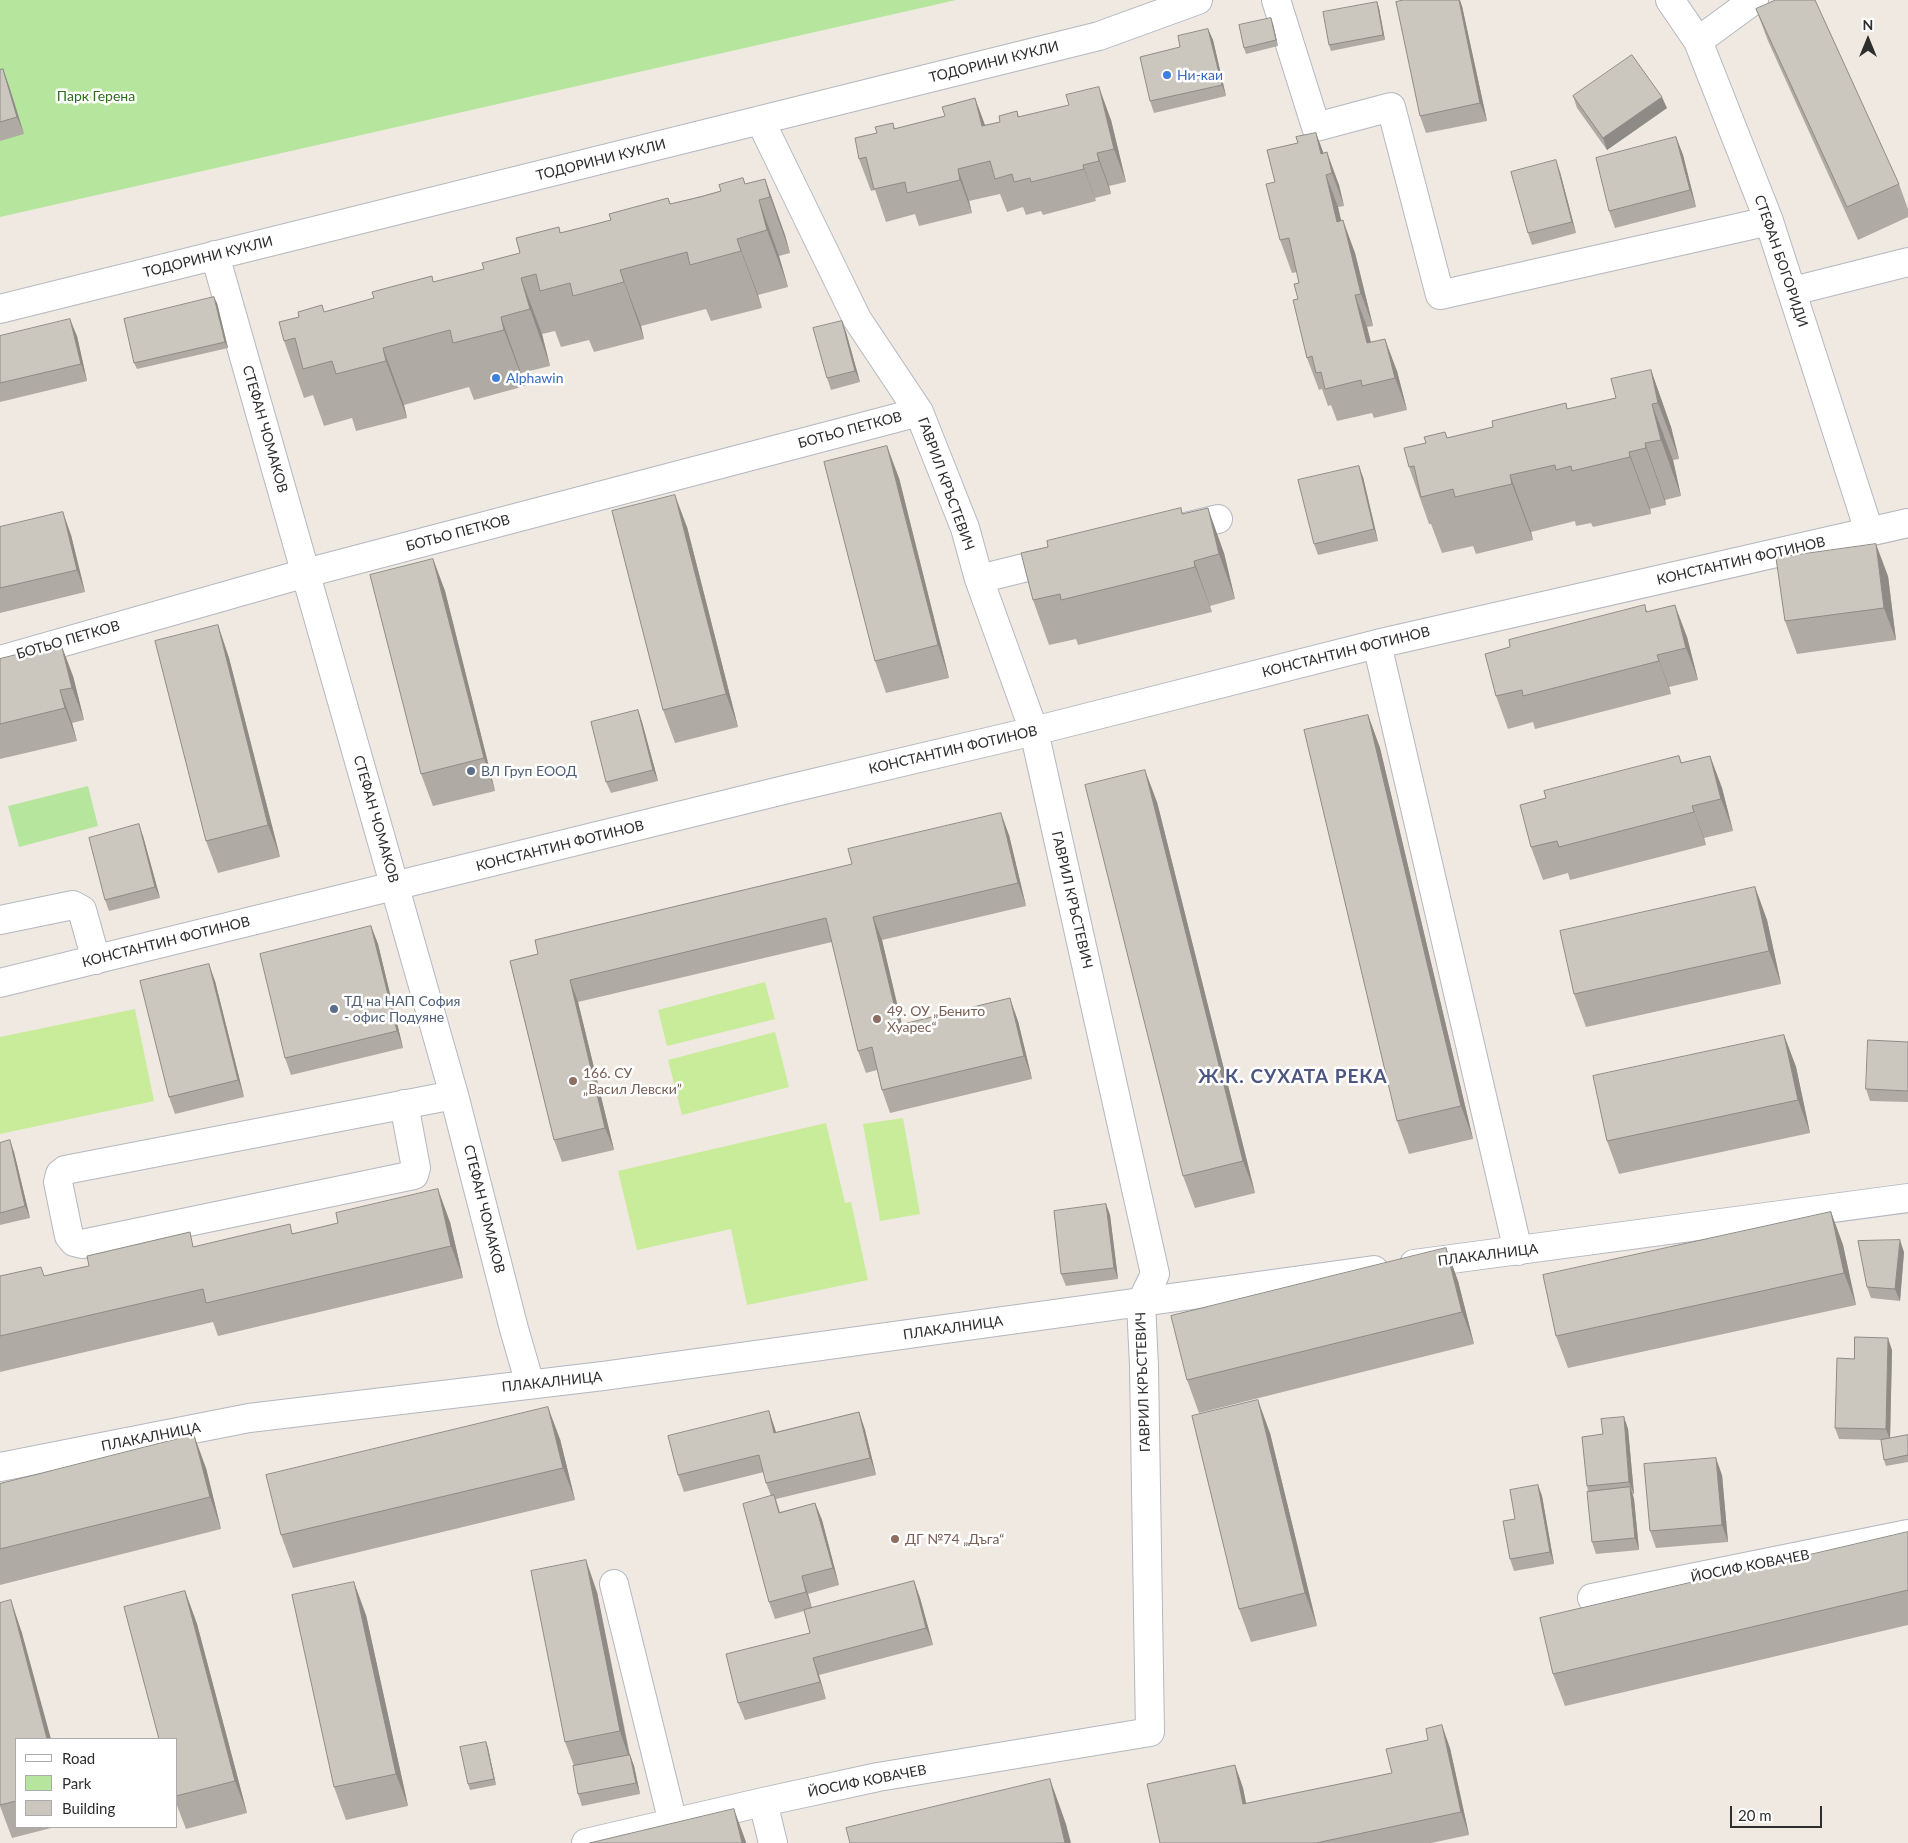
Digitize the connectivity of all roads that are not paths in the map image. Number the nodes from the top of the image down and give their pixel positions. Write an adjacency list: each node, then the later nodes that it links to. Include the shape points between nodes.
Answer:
1 (1198, 0): 6 (street, ТОДОРИНИ КУКЛИ, via 1099,36)
2 (1276, 0): 7 (street, via 1316,127 1391,107 1440,295)
3 (1670, 0): 5 (street, СТЕФАН БОГОРИДИ)
4 (1754, 0): 5 (street)
5 (1698, 42): 7 (street, СТЕФАН БОГОРИДИ)
6 (760, 120): 8 (street, ТОДОРИНИ КУКЛИ); 12 (street, ГАВРИЛ КРЪСТЕВИЧ, via 857,319)
7 (1769, 221): 10 (street, СТЕФАН БОГОРИДИ)
8 (215, 255): 11 (street, ТОДОРИНИ КУКЛИ); 18 (street, СТЕФАН ЧОМАКОВ)
9 (1908, 262): 10 (street)
10 (1793, 291): 15 (street, СТЕФАН БОГОРИДИ)
11 (0, 309)
12 (919, 412): 18 (street, БОТЬО ПЕТКОВ); 19 (street, ГАВРИЛ КРЪСТЕВИЧ, via 964,528)
13 (1218, 519): 16 (street)
14 (1908, 523): 15 (street, КОНСТАНТИН ФОТИНОВ)
15 (1869, 531): 20 (street, КОНСТАНТИН ФОТИНОВ)
16 (1151, 536)
17 (1084, 553): 19 (street)
18 (306, 573): 21 (street, БОТЬО ПЕТКОВ); 23 (street, СТЕФАН ЧОМАКОВ)
19 (979, 579): 22 (street, ГАВРИЛ КРЪСТЕВИЧ)
20 (1377, 644): 22 (street, КОНСТАНТИН ФОТИНОВ); 30 (street)
21 (0, 660)
22 (1034, 731): 23 (street, КОНСТАНТИН ФОТИНОВ); 31 (street, ГАВРИЛ КРЪСТЕВИЧ, via 1156,1274)
23 (395, 886): 25 (street, КОНСТАНТИН ФОТИНОВ); 27 (street, СТЕФАН ЧОМАКОВ)
24 (0, 920): 25 (street, via 73,905 82,910)
25 (96, 960): 26 (street, КОНСТАНТИН ФОТИНОВ)
26 (0, 983)
27 (454, 1095): 28 (street); 32 (street, СТЕФАН ЧОМАКОВ)
28 (404, 1104): 28 (street, via 65,1170 58,1182 69,1236 82,1244 414,1175 416,1168)
29 (1908, 1198): 30 (street, ПЛАКАЛНИЦА)
30 (1518, 1251): 31 (street, ПЛАКАЛНИЦА)
31 (1141, 1303): 32 (street, ПЛАКАЛНИЦА); 37 (street, ГАВРИЛ КРЪСТЕВИЧ)
32 (530, 1384): 33 (street, ПЛАКАЛНИЦА, via 250,1418)
33 (0, 1467)
34 (1908, 1534): 36 (street, ЙОСИФ КОВАЧЕВ)
35 (614, 1584): 39 (street)
36 (1592, 1598)
37 (1150, 1732): 38 (street, ЙОСИФ КОВАЧЕВ, via 878,1777)
38 (763, 1802): 39 (street, ЙОСИФ КОВАЧЕВ); 41 (street)
39 (673, 1823): 40 (street, ЙОСИФ КОВАЧЕВ)
40 (586, 1843)
41 (773, 1843)

